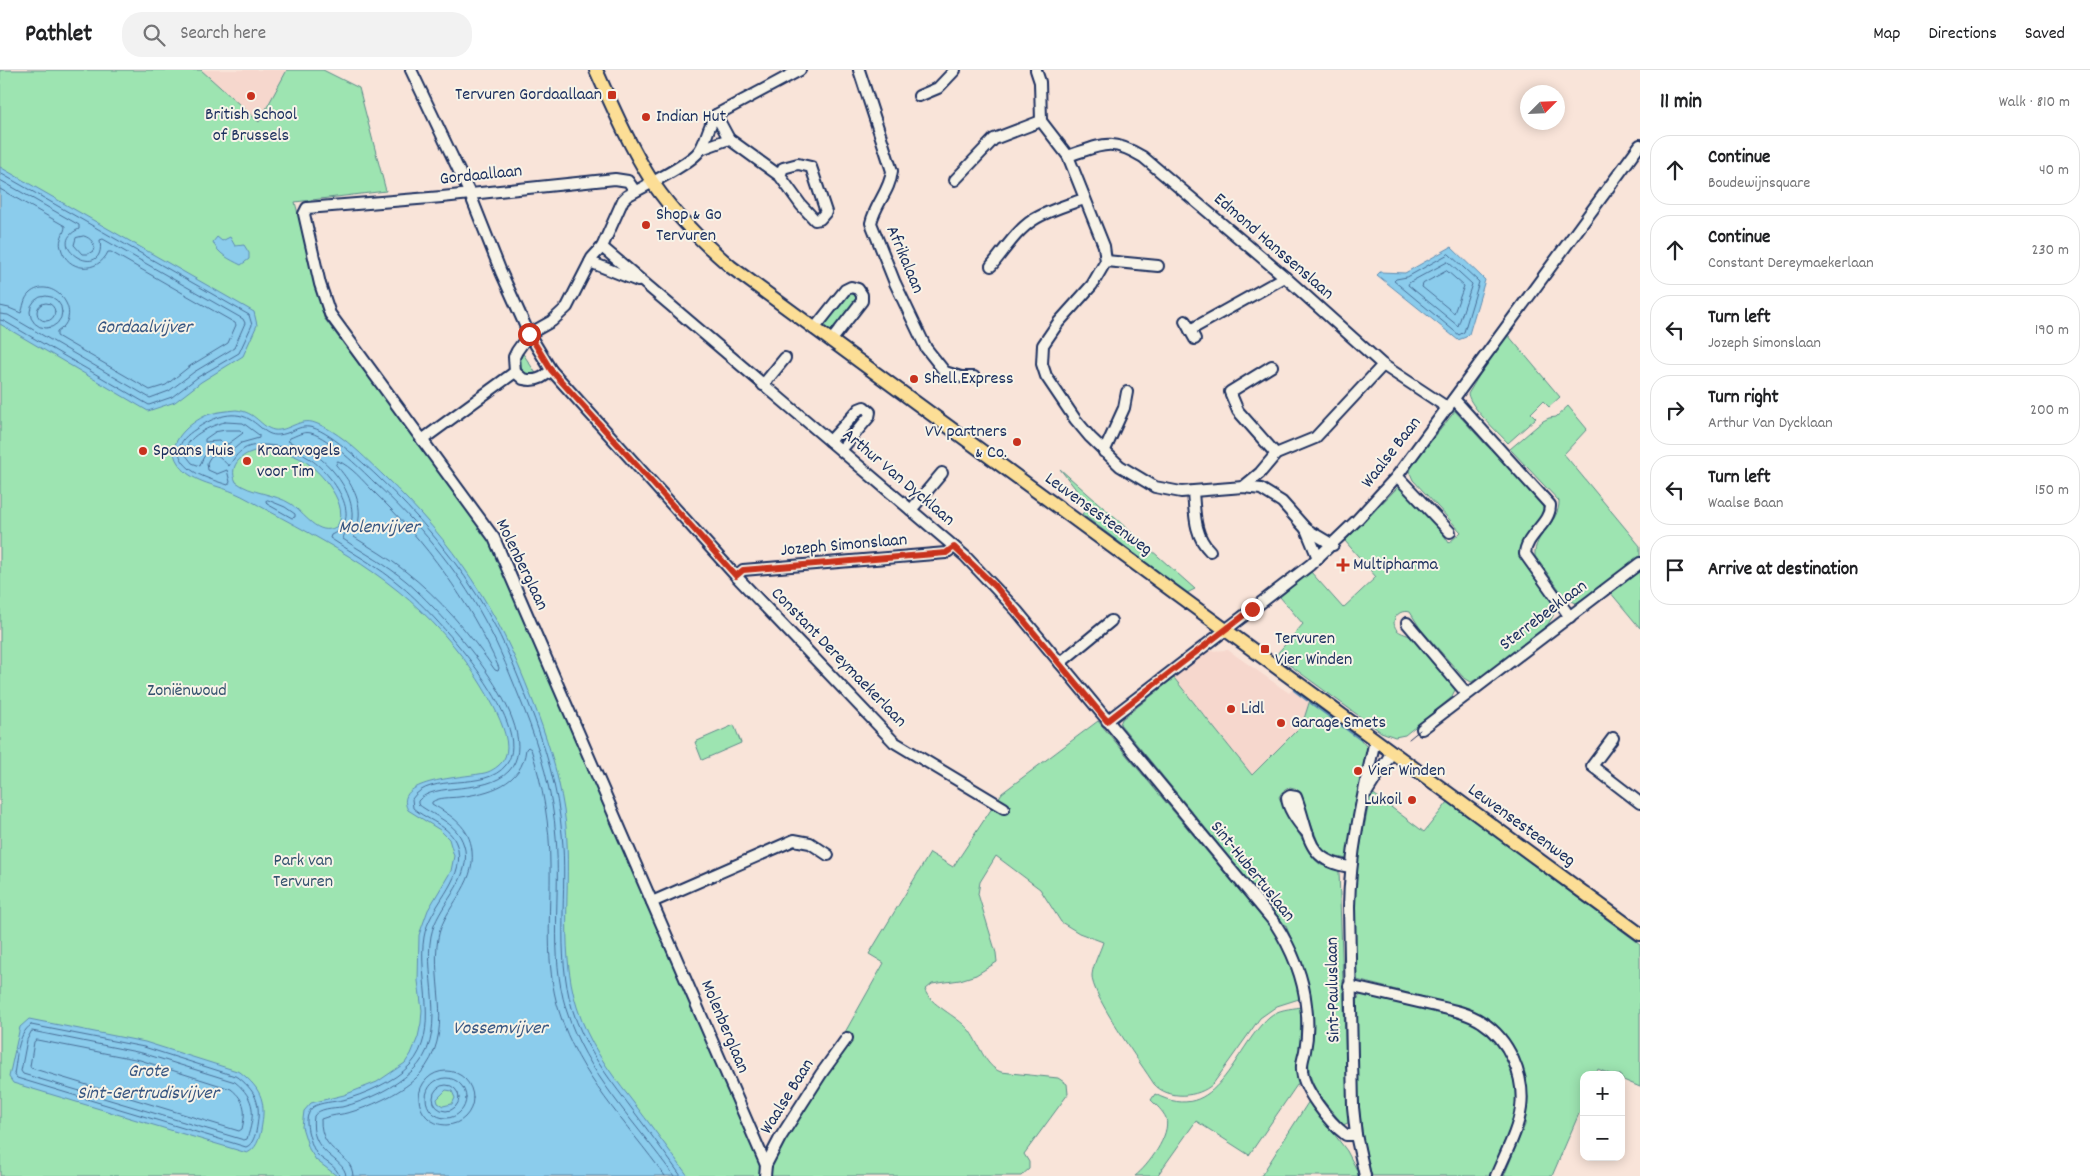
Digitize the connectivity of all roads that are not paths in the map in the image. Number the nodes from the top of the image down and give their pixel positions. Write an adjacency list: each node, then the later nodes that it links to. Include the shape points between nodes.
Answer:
1 (410, 70): 18 (street, Constant Dereymaekerlaan)
2 (596, 70): 16 (main road, Leuvensesteenweg, via 621,126)
3 (800, 70): 8 (street)
4 (859, 70): 37 (street, Afrikalaan, via 892,171 891,183 873,213 871,223 926,348 945,372)
5 (955, 70): 7 (street, via 938,88)
6 (1036, 70): 9 (street, via 1040,82)
7 (919, 96)
8 (716, 115): 10 (street); 12 (street)
9 (1041, 121): 13 (street); 15 (street, via 994,139)
10 (729, 140): 12 (street); 14 (street)
11 (1640, 145): 40 (street, Waalse Baan)
12 (701, 149): 16 (street, via 690,160)
13 (1068, 156): 19 (street); 26 (street, Edmond Hanssenslaan, via 1106,144 1127,147)
14 (780, 176): 14 (street, via 801,205 815,220 820,219 826,212 812,167 790,166 783,168)
15 (955, 180)
16 (652, 181): 17 (street); 28 (main road, Leuvensesteenweg, via 678,215 713,251)
17 (635, 191): 18 (street, Gordaallaan, via 628,181 615,179); 21 (street, via 623,200)
18 (470, 194): 20 (street, Gordaallaan); 30 (street, Constant Dereymaekerlaan, via 500,272)
19 (1084, 199): 23 (street, via 1104,246); 24 (street, via 1033,220)
20 (305, 210): 42 (street, Molenberglaan, via 320,284 330,314)
21 (602, 248): 22 (street); 27 (street, Arthur Van Dycklaan)
22 (590, 262): 27 (street, Arthur Van Dycklaan); 30 (street, via 567,307 552,321)
23 (1106, 262): 25 (street); 45 (street, via 1092,285 1043,345 1042,364 1052,388)
24 (991, 266)
25 (1158, 266)
26 (1285, 277): 29 (street); 33 (street, Edmond Hanssenslaan)
27 (645, 284): 38 (street, Arthur Van Dycklaan)
28 (814, 329): 31 (main road, Leuvensesteenweg); 31 (street, via 845,290 851,287 858,289 862,301)
29 (1190, 330)
30 (529, 334): 35 (street, Constant Dereymaekerlaan); 36 (street, via 514,357)
31 (832, 341): 65 (main road, Leuvensesteenweg)
32 (785, 358): 38 (street)
33 (1383, 365): 41 (street, Edmond Hanssenslaan); 46 (street, via 1315,438)
34 (1272, 366): 46 (street, via 1230,392 1238,411)
35 (551, 370): 36 (street, via 545,378 529,381); 61 (street, Constant Dereymaekerlaan)
36 (516, 372): 42 (street)
37 (974, 377)
38 (763, 385): 43 (street, Arthur Van Dycklaan)
39 (1127, 392): 45 (street, via 1124,408)
40 (1454, 399): 41 (street, Waalse Baan); 62 (street, via 1550,505 1549,513 1526,547 1526,554)
41 (1448, 408): 49 (street, Waalse Baan)
42 (422, 440): 79 (street, Molenberglaan, via 494,538)
43 (830, 441): 44 (street, Arthur Van Dycklaan); 44 (street, via 860,409 868,408 869,417)
44 (841, 450): 53 (street, Arthur Van Dycklaan)
45 (1104, 452): 52 (street, via 1155,487)
46 (1276, 454): 48 (street)
47 (942, 473): 53 (street)
48 (1260, 473): 50 (street); 51 (street)
49 (1397, 476): 55 (street); 56 (street, Waalse Baan)
50 (1243, 487): 51 (street); 52 (street)
51 (1261, 488): 54 (street, via 1282,502)
52 (1193, 492): 58 (street, via 1198,535)
53 (911, 510): 57 (street, Arthur Van Dycklaan)
54 (1306, 528): 56 (street); 59 (street)
55 (1450, 532)
56 (1333, 544): 59 (street, Waalse Baan)
57 (954, 547): 61 (street, Jozeph Simonslaan, via 946,553 743,570); 66 (street, Arthur Van Dycklaan, via 996,587)
58 (1210, 551)
59 (1318, 558): 65 (street, Waalse Baan)
60 (1640, 563): 62 (street, Sterrebeeklaan)
61 (736, 576): 75 (street, Constant Dereymaekerlaan, via 894,742)
62 (1570, 617): 67 (street, Sterrebeeklaan)
63 (1111, 620): 66 (street)
64 (1407, 623): 67 (street)
65 (1224, 630): 68 (street, Waalse Baan); 71 (main road, Leuvensesteenweg)
66 (1060, 663): 68 (street, Arthur Van Dycklaan)
67 (1467, 694): 69 (street, Sterrebeeklaan)
68 (1107, 721): 83 (street, Sint-Hubertuslaan, via 1275,923 1298,966 1306,1003 1308,1024 1302,1066 1307,1088 1335,1126 1346,1135)
69 (1422, 729)
70 (1612, 738): 73 (street, via 1592,766)
71 (1375, 740): 72 (main road, Leuvensesteenweg); 74 (street, Sint-Pauluslaan)
72 (1392, 752): 74 (street, Sint-Pauluslaan); 80 (main road, Leuvensesteenweg)
73 (1639, 799)
74 (1361, 804): 78 (street, Sint-Pauluslaan)
75 (1004, 808)
76 (1308, 834): 78 (street, via 1324,860)
77 (828, 856): 79 (street, via 810,843 794,840)
78 (1350, 867): 81 (street, Sint-Pauluslaan)
79 (652, 902): 84 (street, Molenberglaan)
80 (1640, 934)
81 (1349, 986): 83 (street, Sint-Pauluslaan); 87 (street, via 1464,1013 1487,1025 1501,1039 1520,1078 1522,1097 1519,1120)
82 (847, 1038): 84 (street, Waalse Baan, via 780,1138)
83 (1356, 1135): 86 (street, Sint-Pauluslaan)
84 (766, 1165): 85 (street, Waalse Baan)
85 (765, 1176)
86 (1365, 1176)
87 (1496, 1176)

